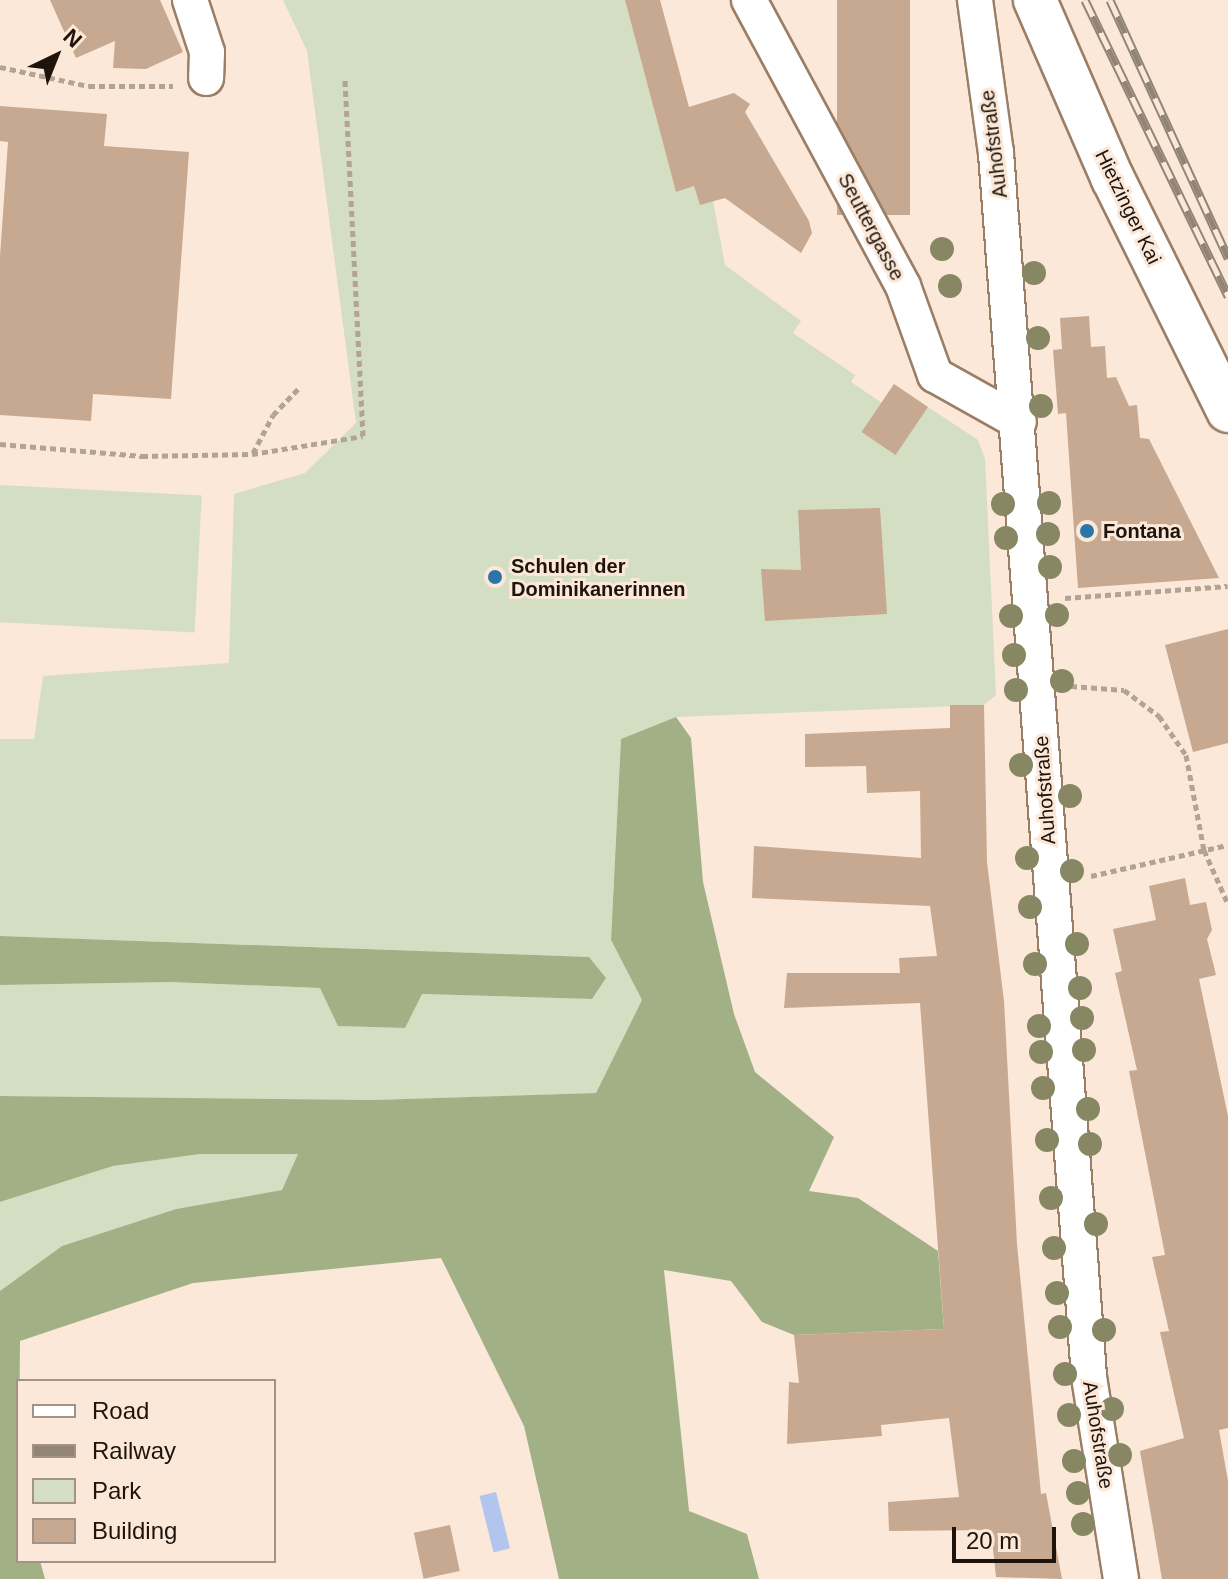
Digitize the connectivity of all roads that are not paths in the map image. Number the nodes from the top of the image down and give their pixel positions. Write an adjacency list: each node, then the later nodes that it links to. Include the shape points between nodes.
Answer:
1 (190, 0): 5 (street, via 207,52)
2 (749, 0): 7 (street, Seuttergasse, via 903,286 935,375)
3 (975, 0): 7 (street, Auhofstraße, via 996,153)
4 (1035, 0): 6 (main road, Hietzinger Kai, via 1113,179)
5 (190, 82)
6 (1228, 411)
7 (1019, 422): 8 (street, Auhofstraße, via 1089,1377)
8 (1121, 1579)

